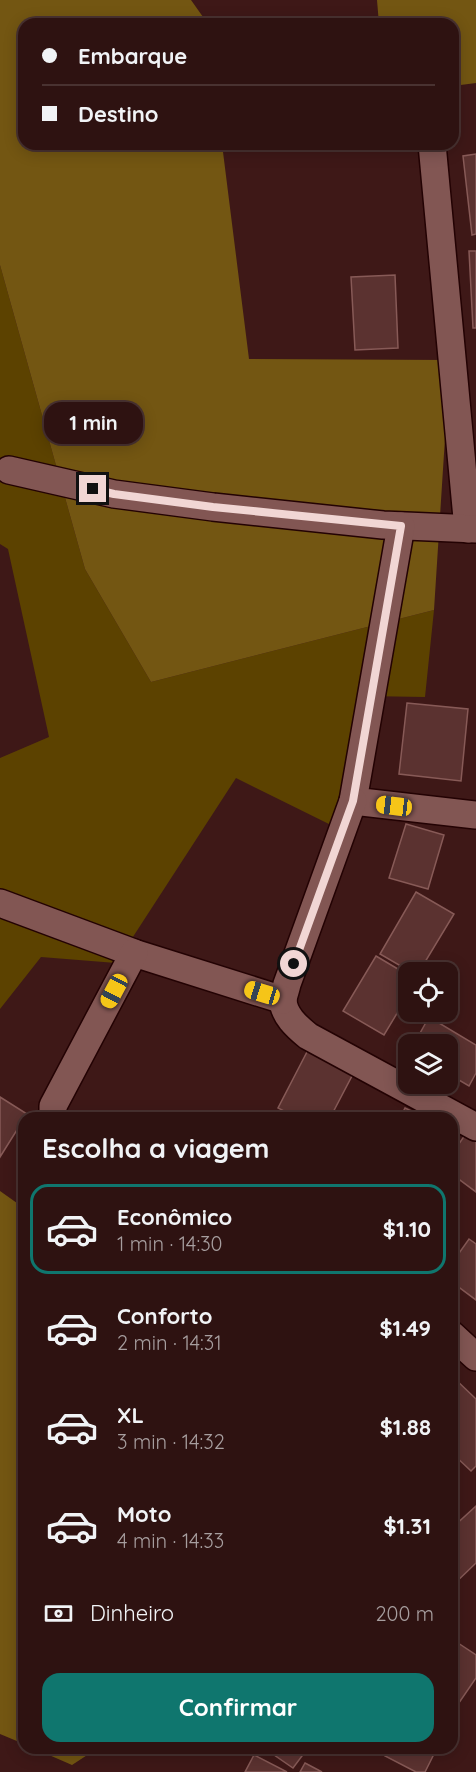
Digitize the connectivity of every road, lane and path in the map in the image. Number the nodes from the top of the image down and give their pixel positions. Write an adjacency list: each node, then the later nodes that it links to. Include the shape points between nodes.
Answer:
1 (433, 150): 4 (street)
2 (9, 470): 3 (street, via 114,494)
3 (401, 526): 4 (street); 5 (street)
4 (472, 529)
5 (353, 801): 6 (street); 9 (street)
6 (476, 815)
7 (0, 903): 8 (street)
8 (134, 953): 9 (street); 10 (street)
9 (283, 1000): 11 (street, via 294,1024 308,1036)
10 (53, 1112)
11 (448, 1112)
12 (458, 1117): 13 (street)
13 (476, 1127)
14 (458, 1340): 15 (street)
15 (476, 1357)

